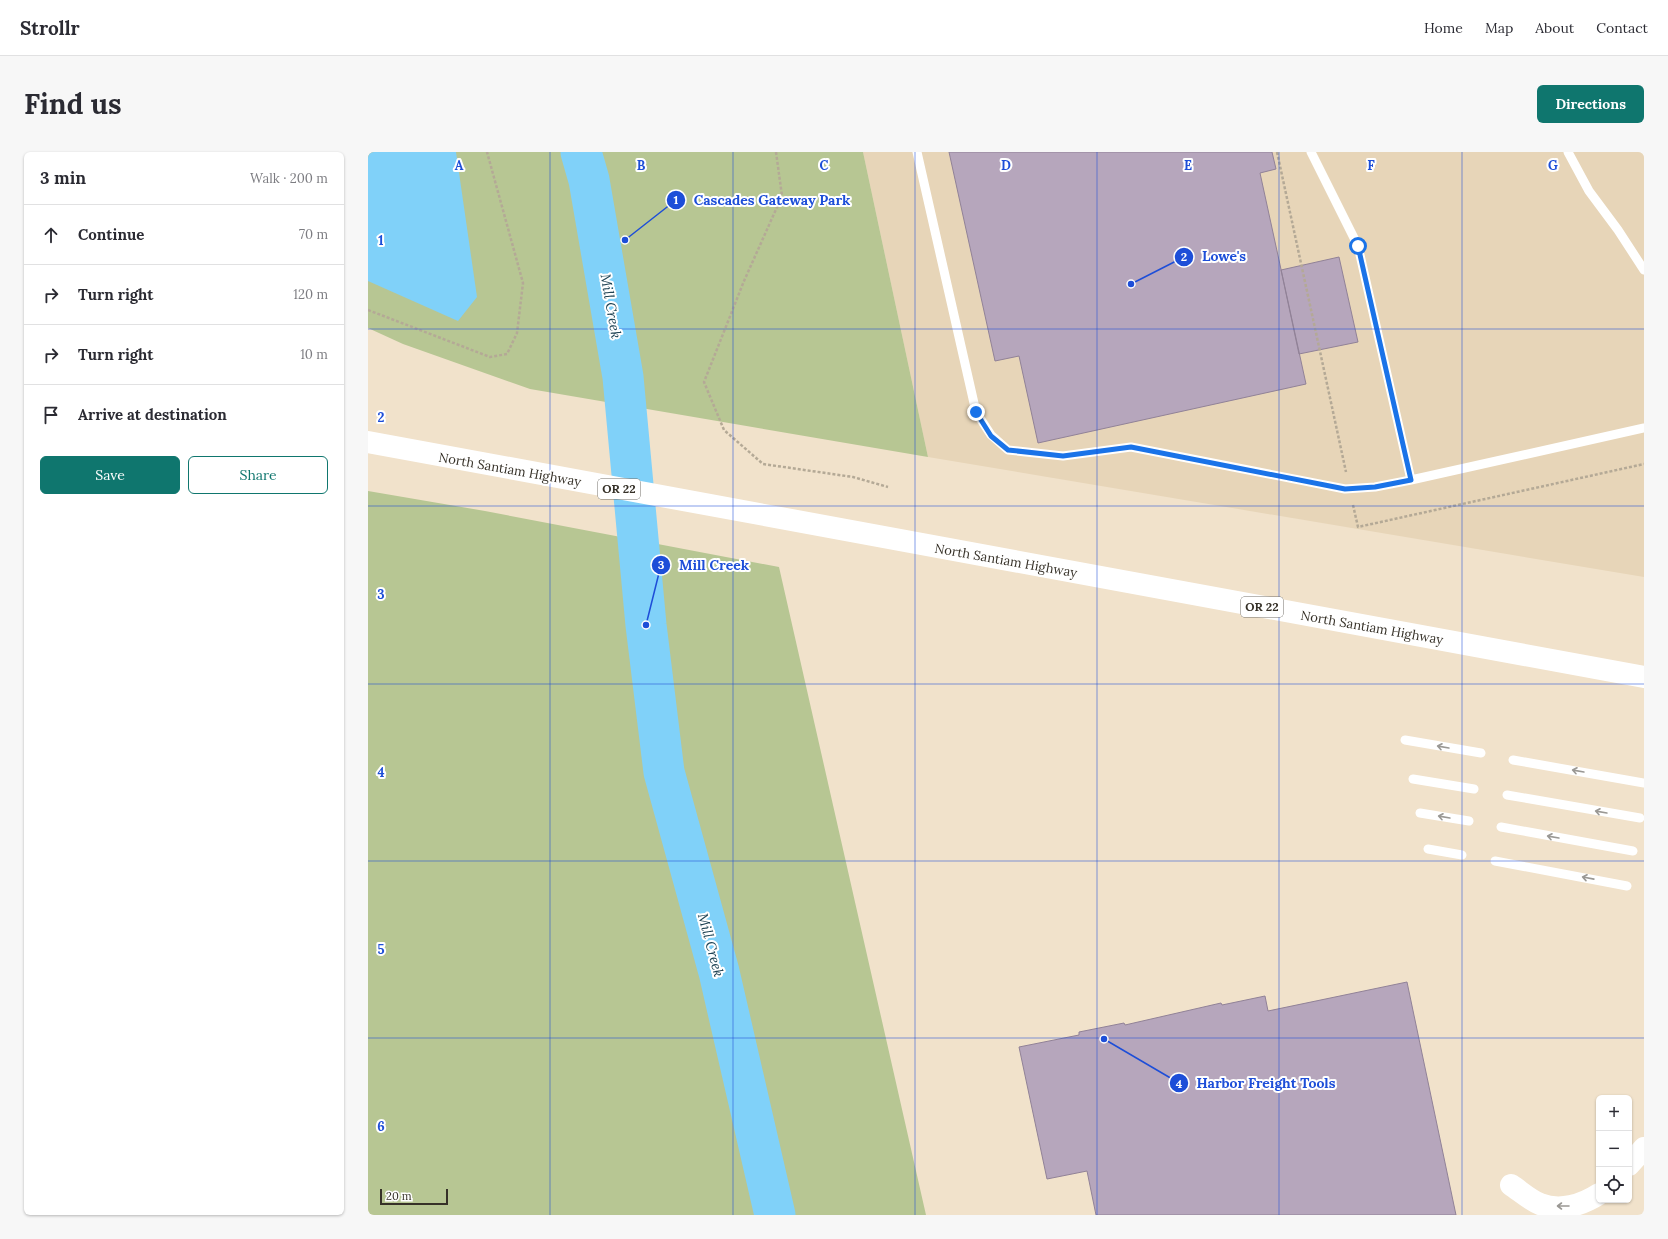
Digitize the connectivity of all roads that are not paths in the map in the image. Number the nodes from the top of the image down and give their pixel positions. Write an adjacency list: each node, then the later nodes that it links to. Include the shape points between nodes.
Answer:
1 (917, 152): 8 (lane, via 976,412 991,436 1008,450 1063,456 1131,447 1345,489 1375,487)
2 (1311, 152): 8 (lane, via 1358,246)
3 (1568, 152): 4 (lane, via 1589,191)
4 (1644, 270)
5 (1644, 428): 8 (lane)
6 (368, 436): 7 (main road, North Santiam Highway)
7 (375, 445): 9 (main road, North Santiam Highway / OR 22)
8 (1411, 480)
9 (1644, 677)
10 (1405, 740): 11 (lane, one-way to 10)
11 (1481, 753)
12 (1513, 760): 14 (lane, one-way to 12)
13 (1414, 779): 15 (lane)
14 (1644, 783)
15 (1474, 789)
16 (1507, 795): 18 (lane, one-way to 16)
17 (1420, 813): 19 (lane, one-way to 17)
18 (1640, 818)
19 (1468, 821)
20 (1502, 827): 22 (lane, one-way to 20)
21 (1428, 849): 23 (lane)
22 (1633, 851)
23 (1462, 855)
24 (1495, 861): 25 (lane, one-way to 24)
25 (1626, 886)
26 (1644, 1148): 27 (main road)
27 (1632, 1162)
28 (1511, 1185): 29 (main road, one-way to 28, via 1586,1203 1565,1208 1540,1204)
29 (1596, 1196)

